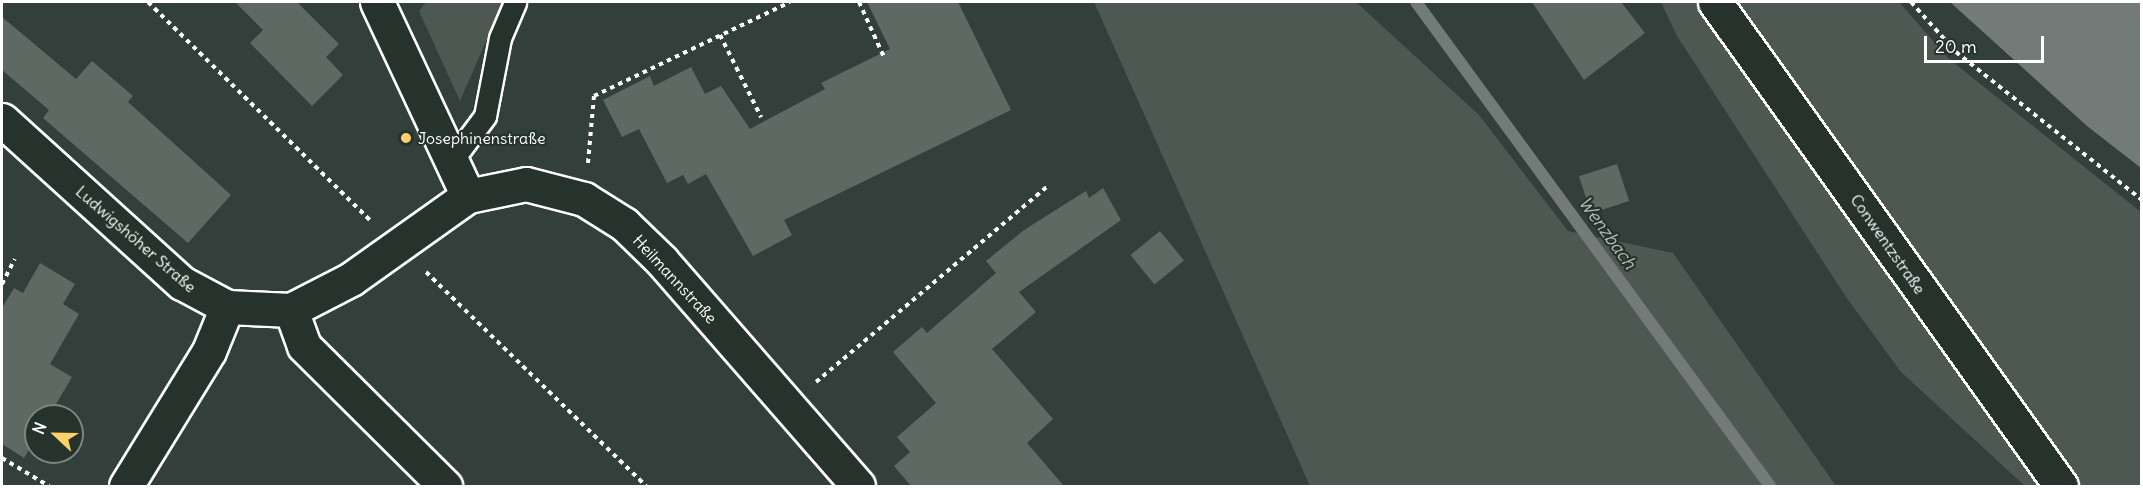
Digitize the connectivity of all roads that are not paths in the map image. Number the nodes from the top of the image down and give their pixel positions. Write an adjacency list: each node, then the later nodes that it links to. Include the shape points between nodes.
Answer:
1 (377, 2): 5 (street)
2 (515, 2): 5 (lane, via 500,38 485,116)
3 (1715, 2): 12 (street, Conwentzstraße)
4 (2, 120): 7 (street, Ludwigshöher Straße, via 182,283)
5 (450, 163): 6 (street)
6 (468, 196): 8 (street, via 351,279); 11 (street, Heilmannstraße, via 526,184 584,199 624,224 662,261)
7 (227, 307): 8 (street, Ludwigshöher Straße); 9 (street, via 209,351)
8 (291, 310): 10 (street, via 304,346)
9 (126, 486)
10 (445, 486)
11 (858, 486)
12 (2061, 486)

